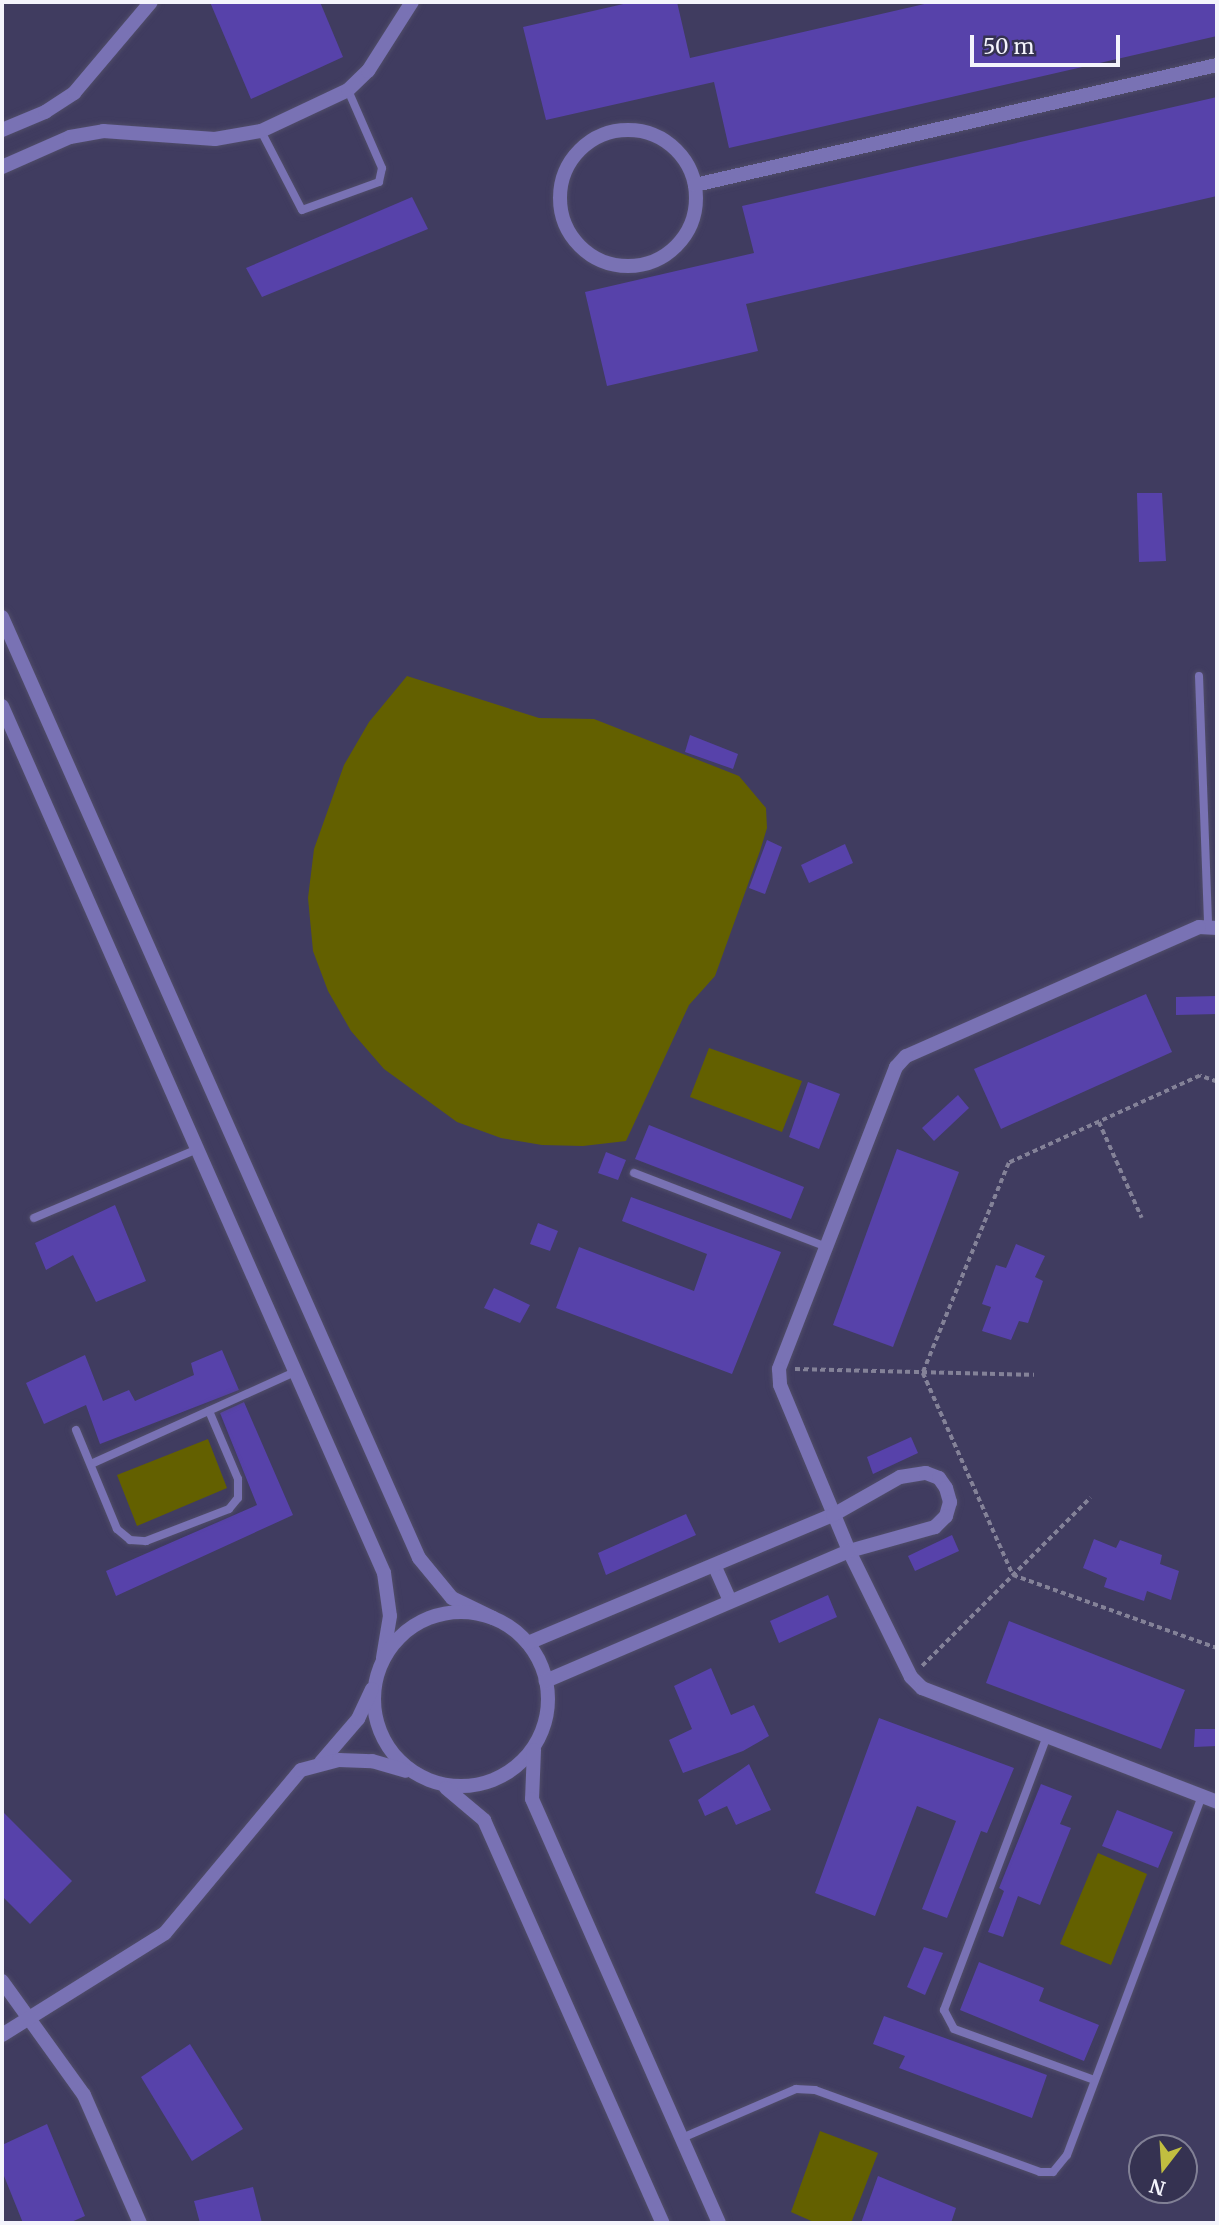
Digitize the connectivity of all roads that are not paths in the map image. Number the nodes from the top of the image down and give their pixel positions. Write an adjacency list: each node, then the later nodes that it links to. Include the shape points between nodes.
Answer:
1 (151, 2): 5 (street, via 74,93 46,112)
2 (412, 2): 4 (street, via 368,71)
3 (1217, 65): 8 (street)
4 (348, 90): 6 (street); 6 (lane, via 382,168 379,182 302,211)
5 (2, 130)
6 (261, 131): 7 (street, via 215,139 103,131 70,137)
7 (2, 167)
8 (695, 185): 8 (street, via 687,164 672,147 653,135 620,132 588,143 572,158 562,178 559,201 575,242 592,257 636,266 657,260 682,238 695,207)
9 (2, 617): 25 (street, via 419,1558 452,1598)
10 (1199, 677): 12 (lane)
11 (2, 706): 13 (street)
12 (1213, 928): 16 (street, via 1199,927 906,1056 896,1068)
13 (197, 1149): 15 (lane); 17 (street)
14 (634, 1173): 16 (lane)
15 (34, 1218)
16 (827, 1247): 21 (street, via 779,1369 780,1385)
17 (295, 1372): 18 (lane); 27 (street, via 384,1573 390,1616)
18 (209, 1411): 20 (lane); 20 (lane, via 238,1479 237,1498 229,1509 146,1541 130,1539 117,1529)
19 (76, 1430): 20 (lane)
20 (91, 1464)
21 (833, 1515): 22 (street); 22 (street, via 912,1473 939,1478 946,1488 948,1509 935,1527); 23 (street)
22 (849, 1551): 24 (street); 30 (street, via 911,1677 922,1688)
23 (715, 1567): 24 (street); 26 (street)
24 (729, 1598): 29 (street)
25 (493, 1618): 26 (street); 27 (street, via 473,1613 431,1617 396,1640)
26 (528, 1643): 29 (street)
27 (383, 1658): 28 (street)
28 (377, 1672): 32 (street, via 358,1719); 33 (street, via 373,1696 384,1741)
29 (546, 1681): 31 (street, via 545,1723)
30 (1047, 1736): 35 (street); 40 (lane, via 944,2010 954,2029)
31 (537, 1743): 34 (street, via 523,1761 495,1779 462,1787); 41 (street, via 531,1765 532,1799)
32 (321, 1762): 33 (street, via 372,1761); 38 (street, via 286,1783 166,1933)
33 (417, 1775): 34 (street)
34 (439, 1784): 43 (street, via 470,1803 484,1820)
35 (1202, 1796): 36 (street); 40 (lane)
36 (1217, 1802)
37 (2, 1981): 38 (street)
38 (31, 2016): 39 (street); 42 (street, via 100,2126)
39 (2, 2035)
40 (1094, 2080): 41 (lane, via 1067,2155 1053,2172 1040,2172 815,2090 796,2089)
41 (682, 2138): 44 (street)
42 (140, 2223)
43 (663, 2223)
44 (719, 2223)

